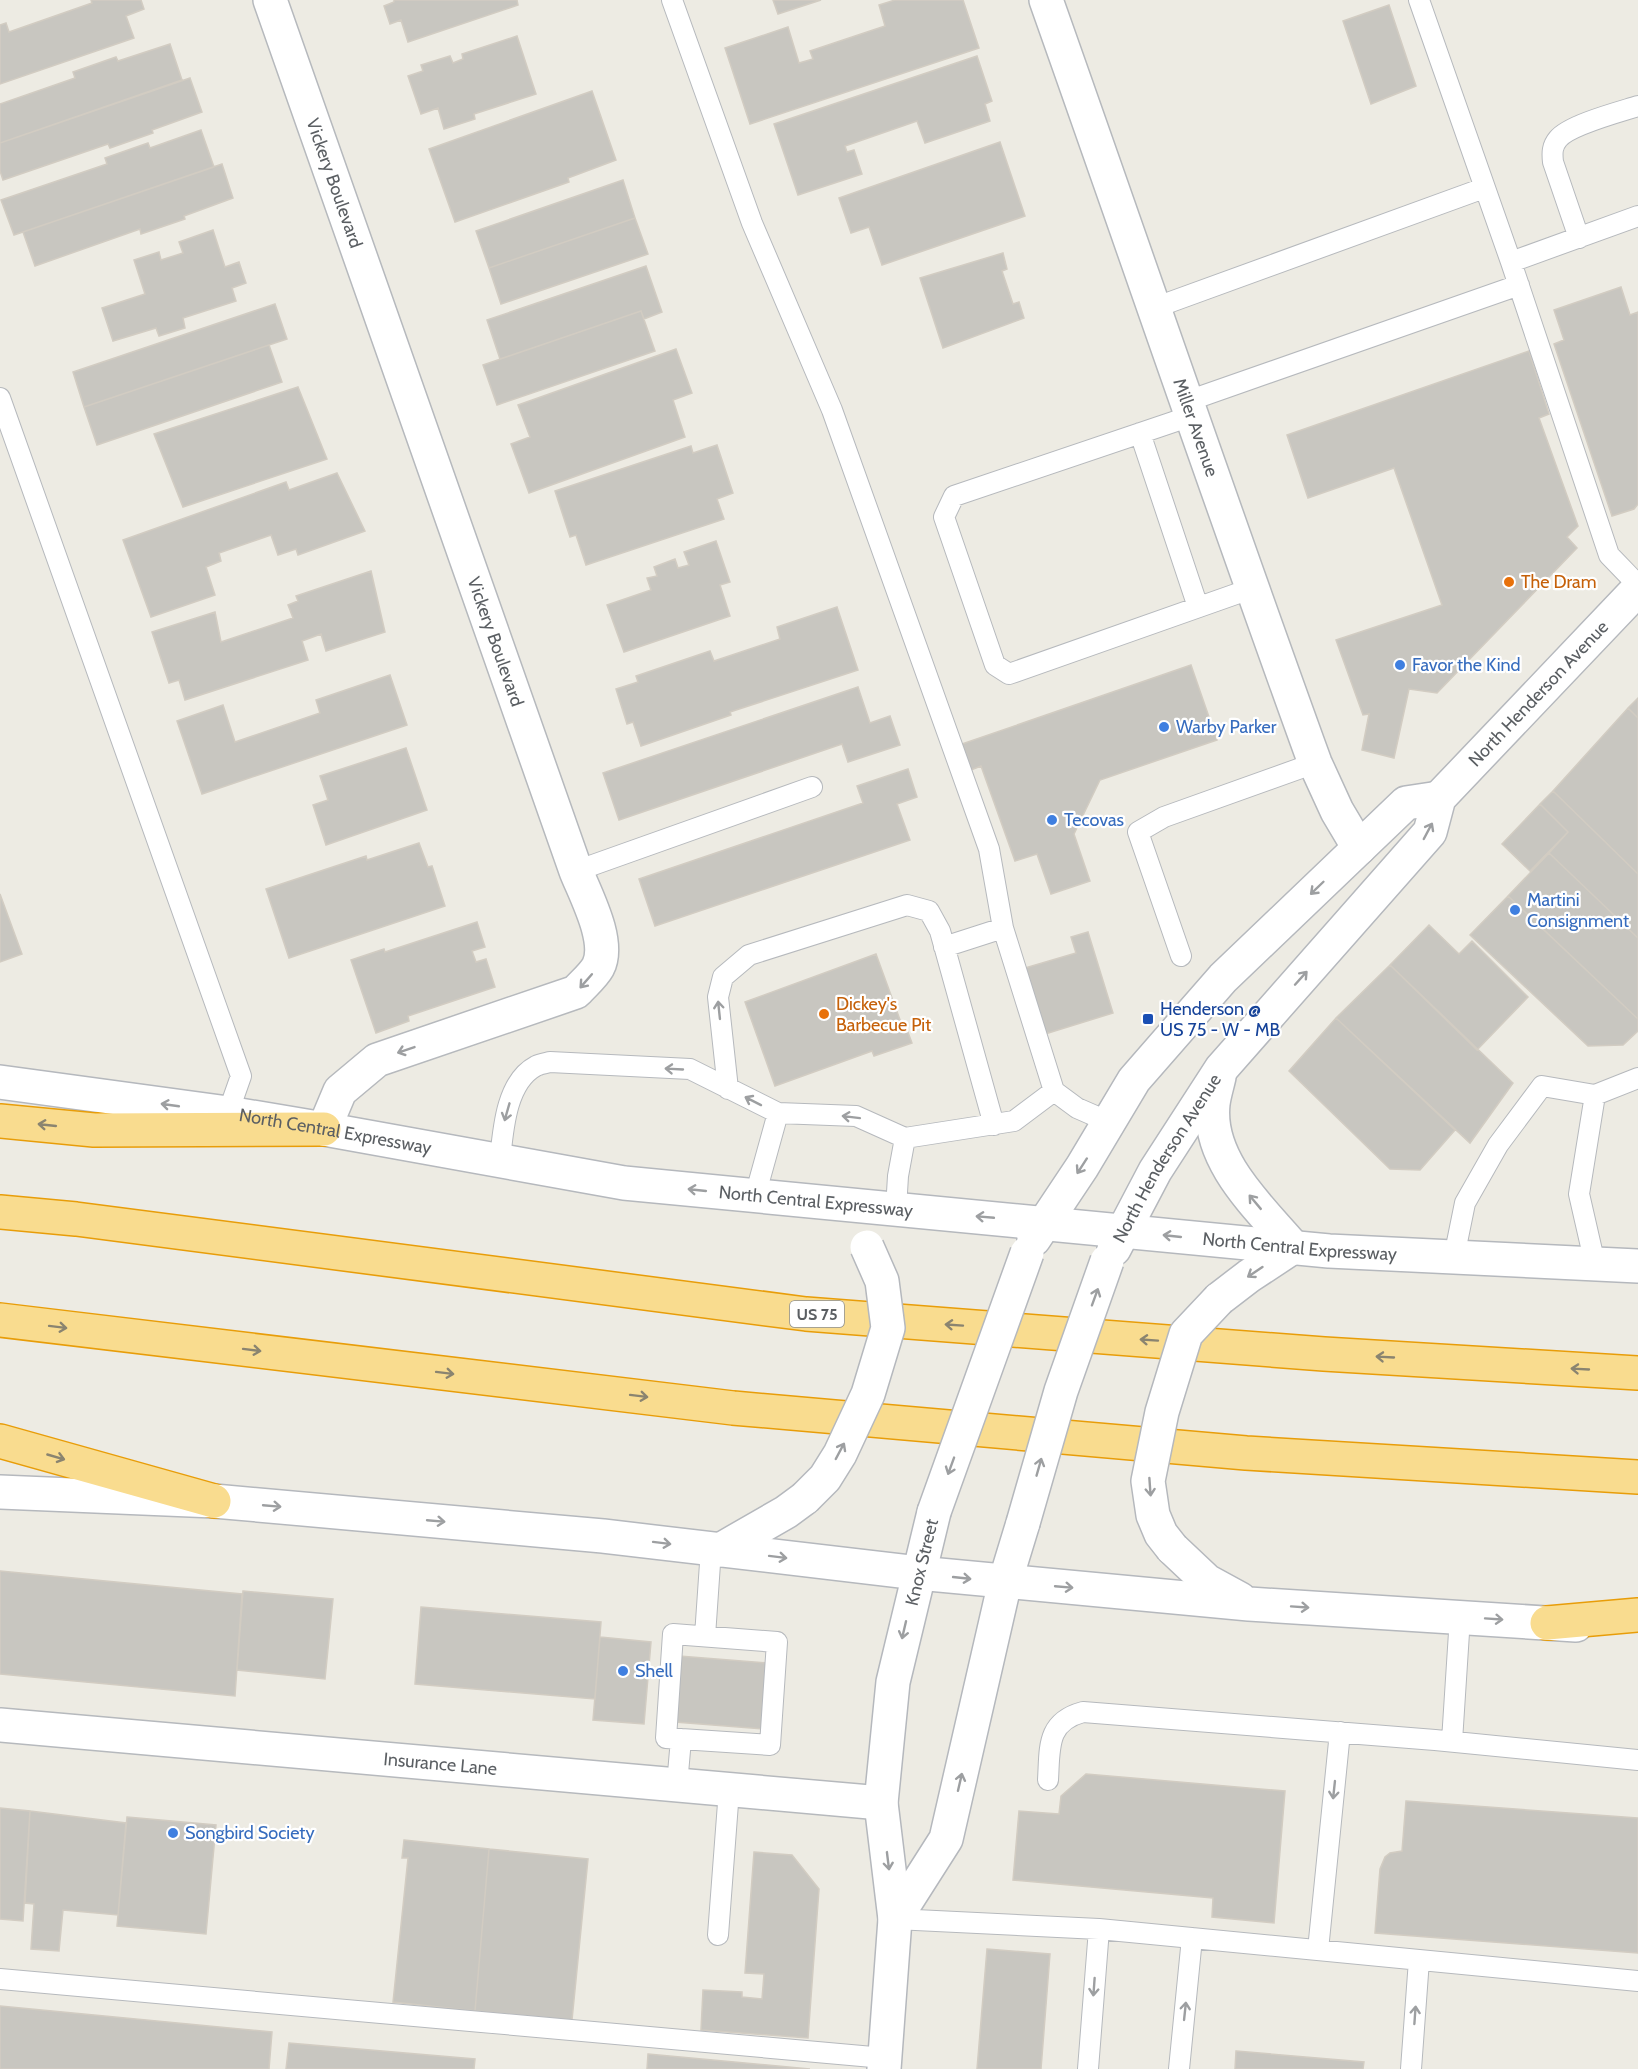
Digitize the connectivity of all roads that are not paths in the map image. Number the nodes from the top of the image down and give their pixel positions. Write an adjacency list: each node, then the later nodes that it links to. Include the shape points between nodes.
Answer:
1 (270, 0): 23 (street, Vickery Boulevard)
2 (672, 0): 24 (lane, via 752,223 832,410 989,849)
3 (1046, 0): 11 (street, Miller Avenue)
4 (1419, 0): 6 (lane)
5 (1638, 106): 8 (lane, via 1567,131 1552,150)
6 (1484, 188): 9 (lane); 11 (lane)
7 (1638, 216): 8 (lane)
8 (1579, 238): 9 (lane)
9 (1512, 262): 10 (lane)
10 (1519, 285): 13 (lane); 15 (lane, via 1609,555)
11 (1154, 308): 13 (street, Miller Avenue)
12 (0, 398): 33 (lane, via 241,1076)
13 (1188, 409): 14 (lane); 16 (street, Miller Avenue)
14 (1140, 433): 18 (lane); 18 (lane, via 954,496 944,517 995,665 1009,674)
15 (1638, 585)
16 (1252, 588): 18 (lane); 19 (street, Miller Avenue)
17 (1638, 589): 21 (street, North Henderson Avenue)
18 (1198, 607)
19 (1315, 764): 22 (street, Miller Avenue); 26 (lane, via 1164,817 1138,832)
20 (812, 787): 23 (lane)
21 (1439, 798): 22 (street, via 1406,803); 27 (street, North Henderson Avenue, one-way to 21, via 1430,832)
22 (1359, 848): 36 (street, one-way to 36, via 1223,978 1134,1080)
23 (576, 871): 38 (street, Vickery Boulevard, one-way to 38, via 603,951 598,967 576,992 377,1060 340,1091)
24 (1003, 928): 25 (lane); 31 (lane)
25 (944, 946): 30 (lane, one-way to 25, via 718,997 723,977 749,955 907,905 929,911); 37 (lane)
26 (1181, 956)
27 (1221, 1069): 46 (street, North Henderson Avenue, via 1155,1171); 47 (street, one-way to 27, via 1237,1180 1219,1149 1213,1106)
28 (1638, 1078): 32 (lane)
29 (0, 1082): 33 (street, North Central Expressway, one-way to 29)
30 (728, 1089): 34 (lane, one-way to 30); 40 (lane, one-way to 40, via 690,1070 550,1062 536,1066 521,1079 510,1102 503,1124)
31 (1054, 1091): 36 (lane, via 1077,1108); 37 (lane, via 1014,1122)
32 (1595, 1095): 48 (lane, via 1542,1086 1498,1145 1465,1203); 49 (lane, via 1579,1194)
33 (228, 1113): 38 (street, North Central Expressway)
34 (778, 1113): 39 (lane, one-way to 34, via 856,1116); 41 (lane)
35 (0, 1121): 38 (highway, one-way to 35, via 94,1130)
36 (1109, 1122): 45 (street, one-way to 45)
37 (994, 1125): 39 (lane)
38 (324, 1129): 40 (street, North Central Expressway)
39 (905, 1138): 43 (lane)
40 (500, 1160): 41 (street, North Central Expressway, one-way to 40, via 624,1183)
41 (755, 1196): 42 (street, North Central Expressway)
42 (812, 1201): 43 (street, North Central Expressway); 57 (street, one-way to 42, bridge, via 786,1512 825,1478 868,1394 888,1328 882,1281 867,1246 851,1221)
43 (896, 1209): 45 (street, North Central Expressway, one-way to 43)
44 (0, 1212): 52 (highway, US 75, one-way to 44, via 1324,1354 806,1314)
45 (1043, 1223): 46 (street, North Central Expressway); 58 (street, Knox Street, one-way to 58, bridge, via 1027,1253 934,1512)
46 (1123, 1231): 47 (street, North Central Expressway, one-way to 46); 59 (street, North Henderson Avenue, one-way to 46, bridge, via 1061,1391 1107,1261)
47 (1293, 1247): 48 (street, North Central Expressway); 60 (street, one-way to 60, bridge, via 1219,1299 1186,1334 1162,1412 1148,1481 1153,1515 1172,1548 1208,1581)
48 (1454, 1257): 49 (street, North Central Expressway)
49 (1595, 1264): 50 (street, North Central Expressway)
50 (1638, 1266)
51 (0, 1320): 54 (highway, one-way to 54, via 733,1408 1246,1453)
52 (1638, 1373)
53 (0, 1441): 56 (highway, one-way to 56)
54 (1638, 1477)
55 (0, 1492): 56 (street)
56 (214, 1501): 57 (street, one-way to 57)
57 (716, 1549): 58 (street, one-way to 58); 65 (lane)
58 (918, 1573): 59 (street, one-way to 59); 74 (street, Knox Street, one-way to 74, via 893,1682)
59 (1005, 1582): 60 (street, one-way to 60); 75 (street, Knox Street, one-way to 59, via 946,1839)
60 (1249, 1604): 62 (street, one-way to 62)
61 (1638, 1615): 63 (highway)
62 (1460, 1617): 63 (street, one-way to 63); 69 (lane)
63 (1546, 1623): 64 (street)
64 (1638, 1629)
65 (705, 1636): 68 (lane, via 673,1634 666,1738); 68 (lane, via 777,1642 770,1745)
66 (0, 1725): 72 (street, Insurance Lane)
67 (1340, 1732): 69 (lane); 71 (lane, via 1083,1712 1062,1720 1055,1729); 79 (lane, one-way to 79)
68 (681, 1739): 72 (lane)
69 (1452, 1742): 70 (lane)
70 (1638, 1760)
71 (1048, 1780)
72 (677, 1785): 73 (street, Insurance Lane)
73 (729, 1790): 74 (street, Insurance Lane); 77 (lane)
74 (881, 1803): 75 (street, Knox Street, one-way to 75)
75 (895, 1919): 76 (lane); 83 (street, Knox Street)
76 (1099, 1929): 78 (lane); 84 (lane, one-way to 84)
77 (717, 1935)
78 (1192, 1938): 79 (lane); 85 (lane, one-way to 78)
79 (1318, 1950): 80 (lane)
80 (1419, 1960): 82 (lane); 86 (lane, one-way to 80)
81 (0, 1979): 83 (lane)
82 (1638, 1981)
83 (884, 2064)
84 (1088, 2069)
85 (1179, 2069)
86 (1411, 2069)

